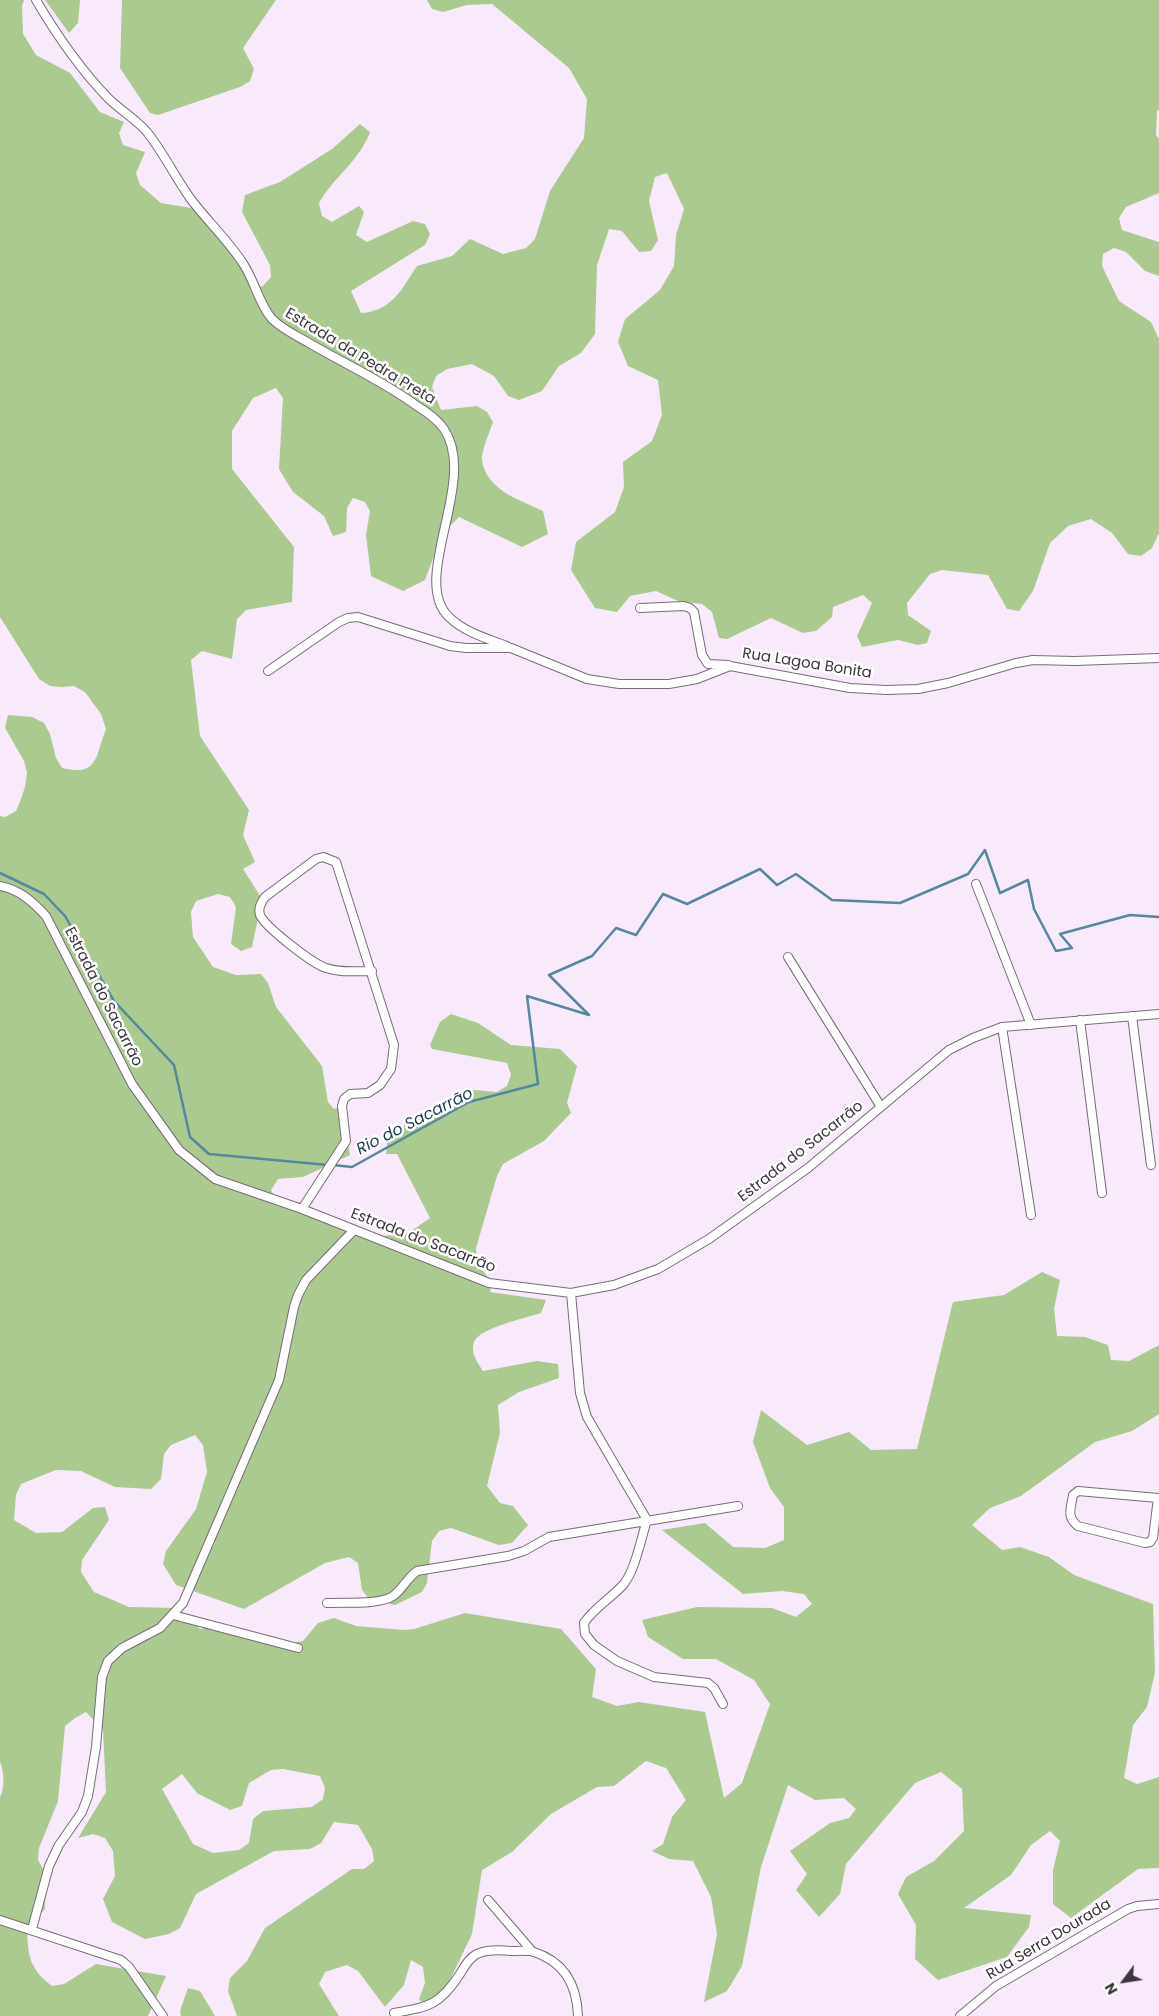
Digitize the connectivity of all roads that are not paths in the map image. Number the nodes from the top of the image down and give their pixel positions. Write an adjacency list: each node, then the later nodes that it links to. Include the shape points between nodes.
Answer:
1 (36, 0): 3 (street, Estrada da Pedra Preta, via 94,82 147,133 191,200 244,264 272,319 398,393 444,428 454,457 452,493 436,583 440,604 448,617 462,626)
2 (640, 608): 5 (street, via 690,608 694,612 704,661)
3 (511, 648): 5 (street, Rua Lagoa Bonita, via 586,678 618,684 669,684 697,679); 6 (street, Rua Lagoa Bonita, via 450,646 358,617 348,618)
4 (1159, 658): 5 (street, Rua Lagoa Bonita, via 1032,660 948,684 894,690 850,688)
5 (730, 666)
6 (268, 671)
7 (976, 884): 14 (street)
8 (0, 886): 19 (street, Estrada do Sacarrão, via 14,889 31,900 46,916 132,1084 179,1150 215,1179)
9 (788, 957): 16 (street)
10 (372, 971): 10 (street, via 336,862 323,857 316,859 265,897 260,906 260,916 302,954 324,968 343,972); 19 (street, via 394,1045 391,1069 380,1085 368,1093 350,1094 344,1099 346,1141)
11 (1159, 1014): 12 (street, Estrada do Sacarrão)
12 (1132, 1016): 13 (street, Estrada do Sacarrão); 17 (street)
13 (1080, 1020): 14 (street, Estrada do Sacarrão); 18 (street)
14 (1031, 1025): 15 (street, Estrada do Sacarrão)
15 (1002, 1028): 16 (street, Estrada do Sacarrão, via 949,1050); 20 (street)
16 (881, 1107): 22 (street, Estrada do Sacarrão, via 808,1168 700,1244 649,1272 614,1285)
17 (1152, 1165)
18 (1102, 1193)
19 (302, 1209): 21 (street, Estrada do Sacarrão)
20 (1031, 1215)
21 (354, 1230): 22 (street, Estrada do Sacarrão, via 489,1283); 27 (street, via 306,1280 298,1295 279,1380 183,1603)
22 (570, 1293): 25 (street, via 580,1393 587,1417)
23 (1159, 1498): 23 (street, via 1078,1491 1073,1495 1070,1516 1078,1526 1150,1542)
24 (738, 1506): 25 (street)
25 (647, 1520): 26 (street, via 549,1537 508,1556 417,1571 393,1596 383,1600); 29 (street, via 629,1576 591,1613 584,1623 585,1634 617,1661 654,1677 708,1683)
26 (327, 1603)
27 (173, 1615): 28 (street); 33 (street, via 160,1628 122,1648 108,1661 102,1677 88,1796 82,1812 49,1866)
28 (298, 1648)
29 (723, 1704)
30 (488, 1900): 34 (street)
31 (1159, 1904): 38 (street, Rua Serra Dourada, via 1128,1909 996,1986)
32 (0, 1920): 33 (street)
33 (32, 1929): 36 (street, via 126,1963)
34 (532, 1952): 35 (street, via 504,1950 480,1953 469,1962 443,1997 426,2006); 37 (street, via 546,1958 571,1980 578,2001)
35 (394, 2013)
36 (163, 2016)
37 (578, 2016)
38 (960, 2016)

